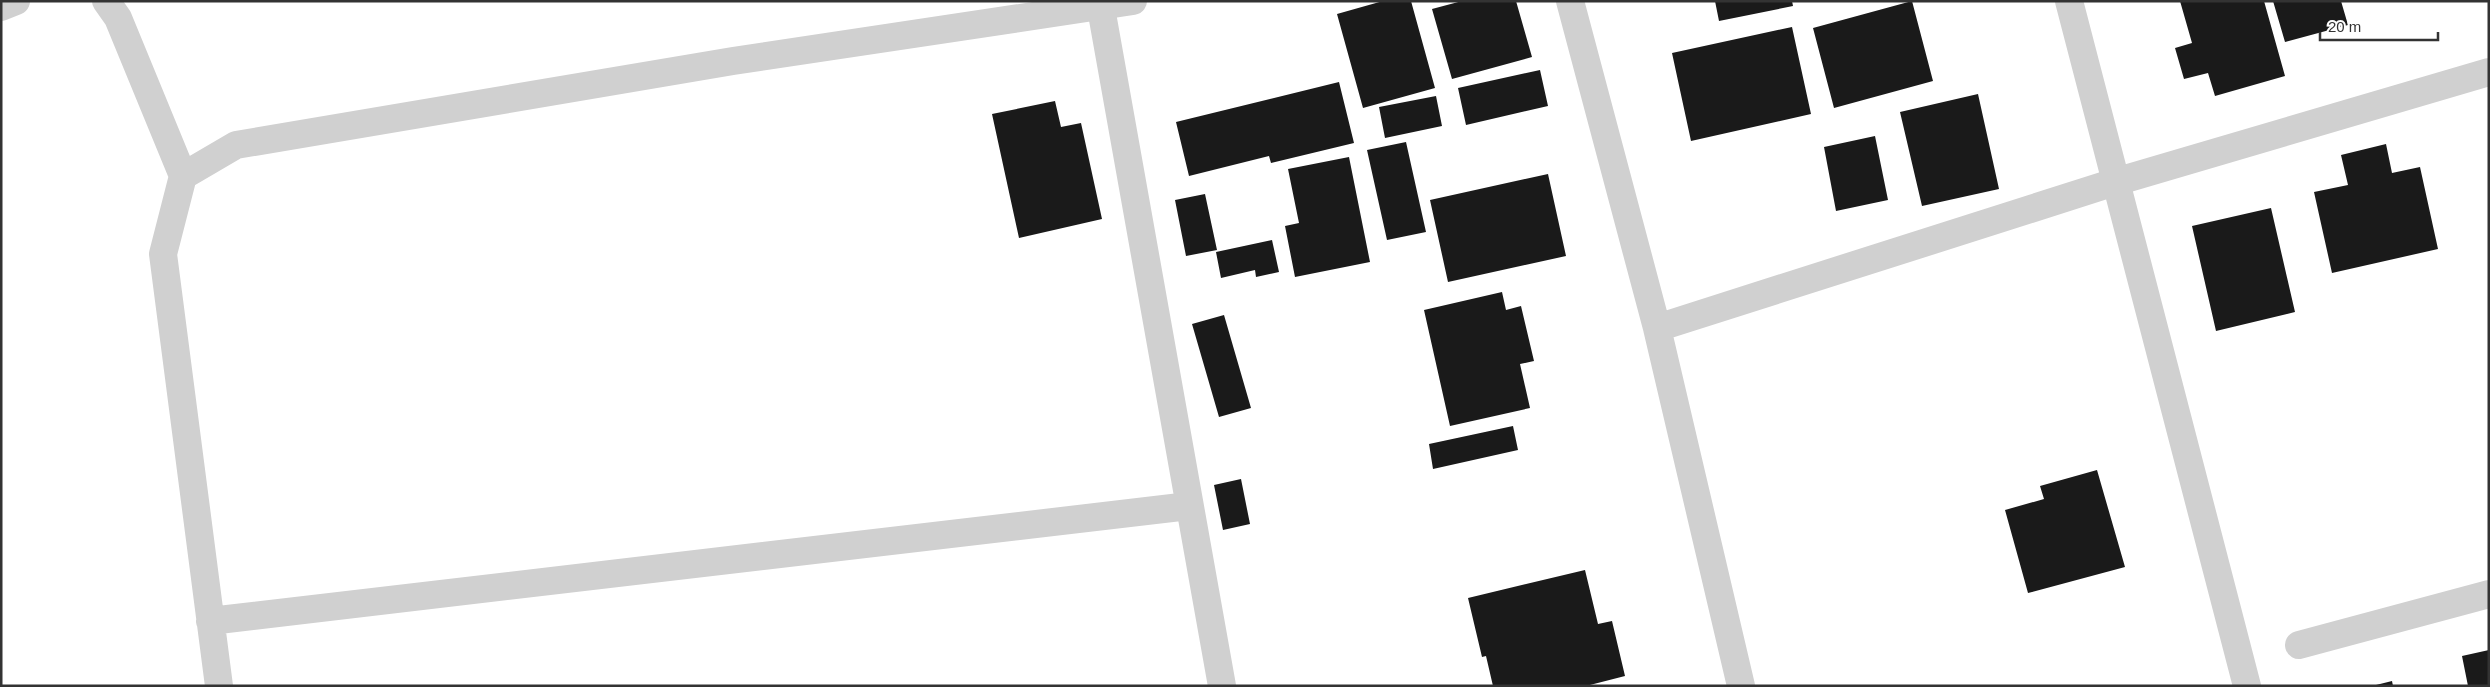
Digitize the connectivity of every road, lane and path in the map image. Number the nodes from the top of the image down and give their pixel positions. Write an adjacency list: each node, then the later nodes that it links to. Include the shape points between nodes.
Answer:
1 (16, 1): 6 (street)
2 (106, 1): 9 (street, via 118,18)
3 (1133, 1): 7 (street)
4 (1570, 1): 11 (street)
5 (2070, 1): 10 (street)
6 (1, 8)
7 (1101, 8): 9 (street, via 733,61 236,145); 12 (street)
8 (2489, 72): 10 (street)
9 (183, 176): 14 (street, via 162,254)
10 (2115, 182): 11 (street); 19 (street)
11 (1657, 328): 18 (street)
12 (1189, 506): 14 (street); 17 (street)
13 (2489, 594): 15 (street)
14 (210, 620): 16 (street)
15 (2299, 645)
16 (218, 686)
17 (1222, 686)
18 (1742, 686)
19 (2247, 686)

